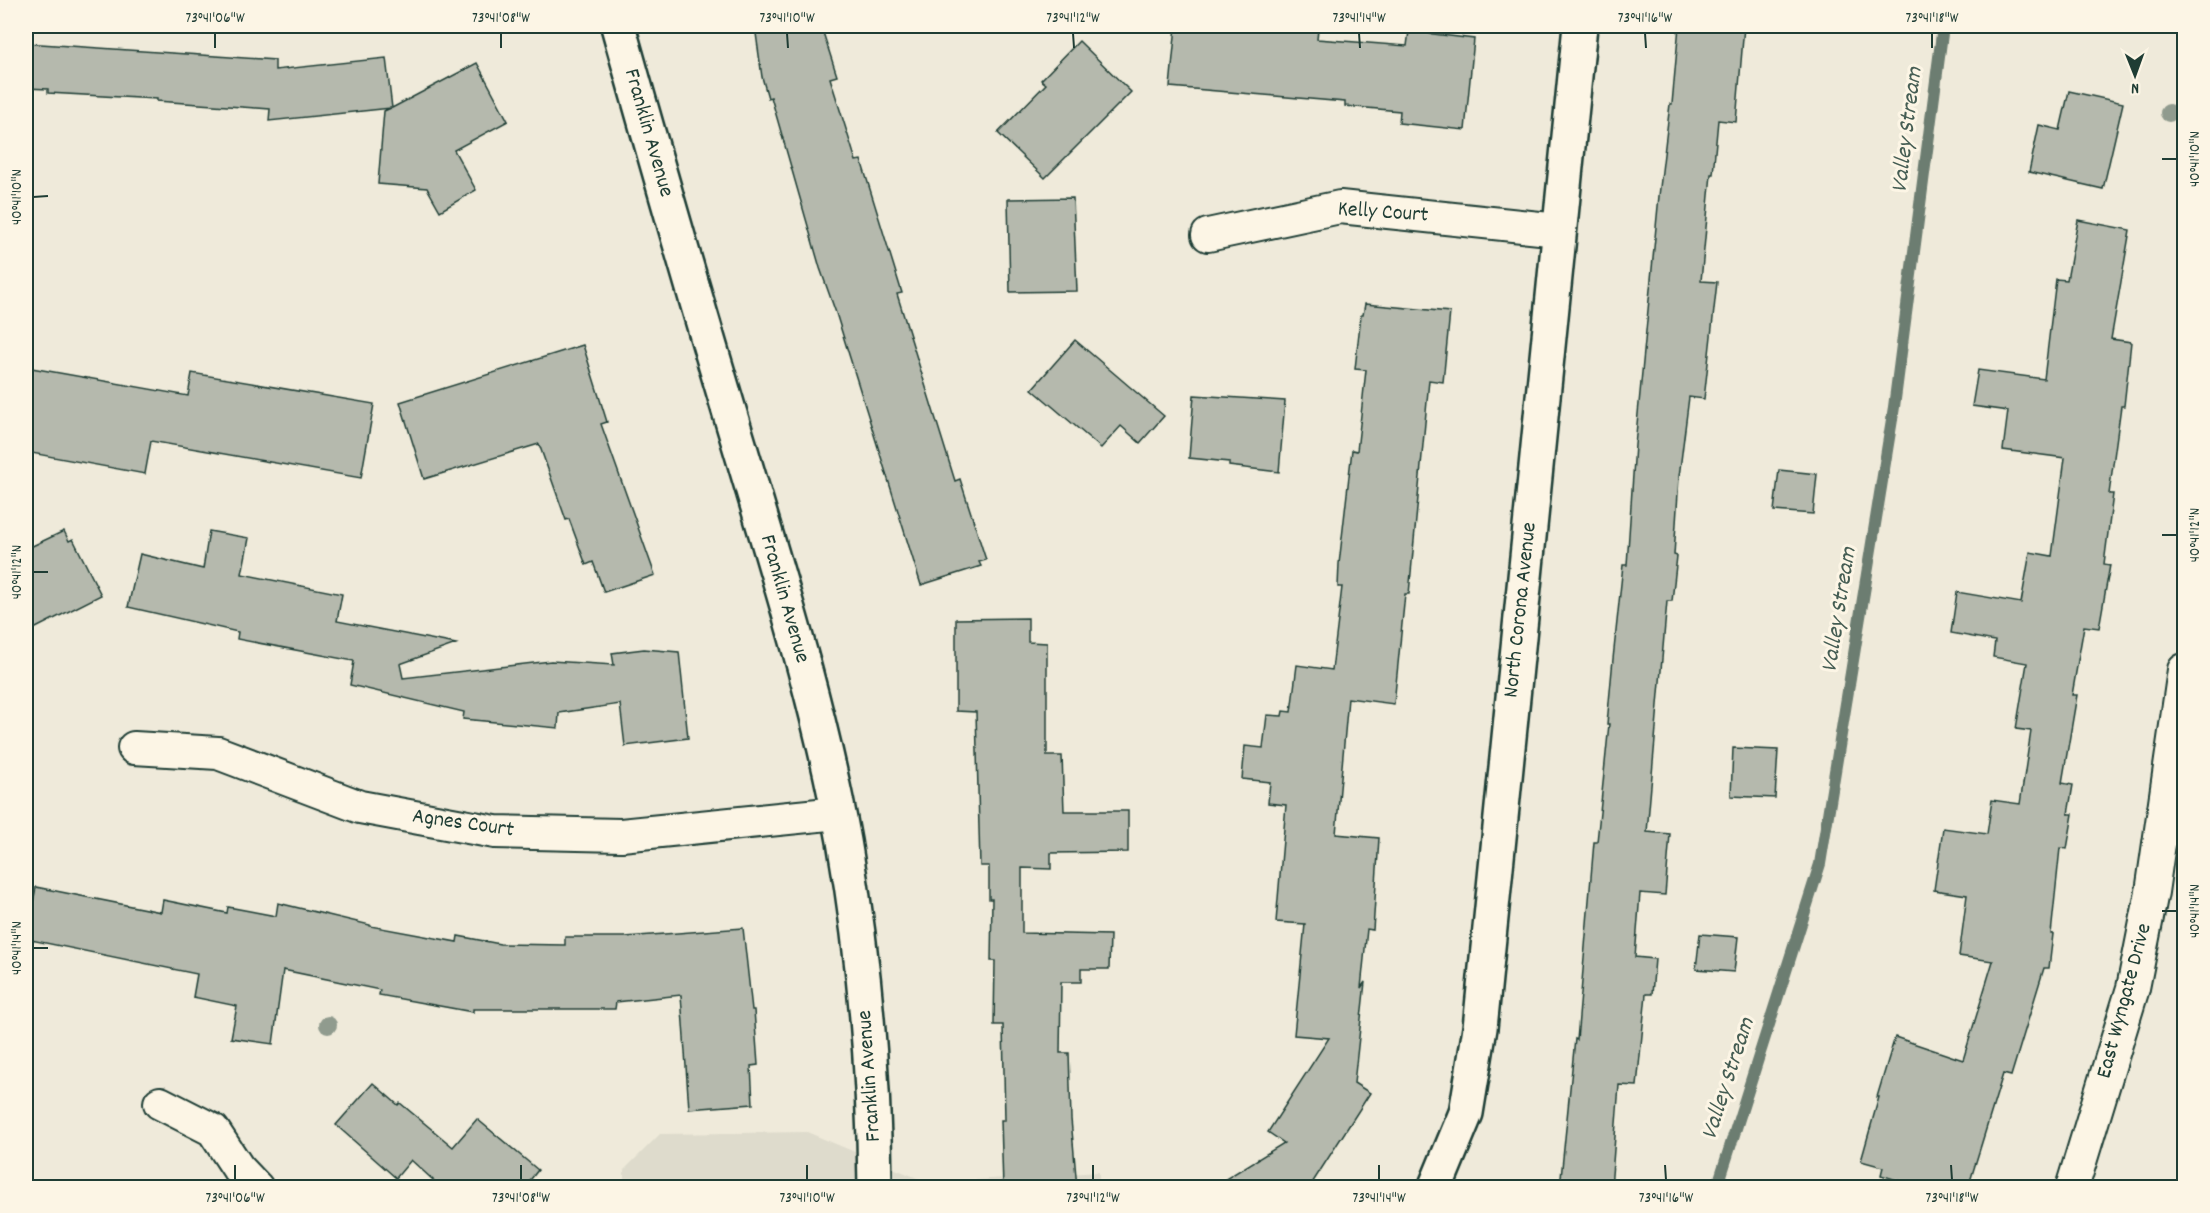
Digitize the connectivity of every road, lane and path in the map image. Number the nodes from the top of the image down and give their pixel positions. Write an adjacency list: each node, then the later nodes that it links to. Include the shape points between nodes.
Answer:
1 (618, 26): 7 (main road, Franklin Avenue, via 797,640)
2 (1580, 26): 3 (main road, North Corona Avenue)
3 (1559, 230): 4 (street, Kelly Court, via 1340,207); 11 (main road, North Corona Avenue, via 1480,1028 1466,1113)
4 (1208, 235)
5 (2184, 670): 12 (street, East Wyngate Drive, via 2152,892 2133,988)
6 (134, 748): 7 (street, Agnes Court, via 218,753 360,807 495,832 621,835)
7 (838, 813): 10 (main road, Franklin Avenue, via 860,950 874,1114)
8 (160, 1103): 9 (street, via 213,1130 238,1168)
9 (257, 1188)
10 (875, 1188)
11 (1435, 1188)
12 (2072, 1188)

